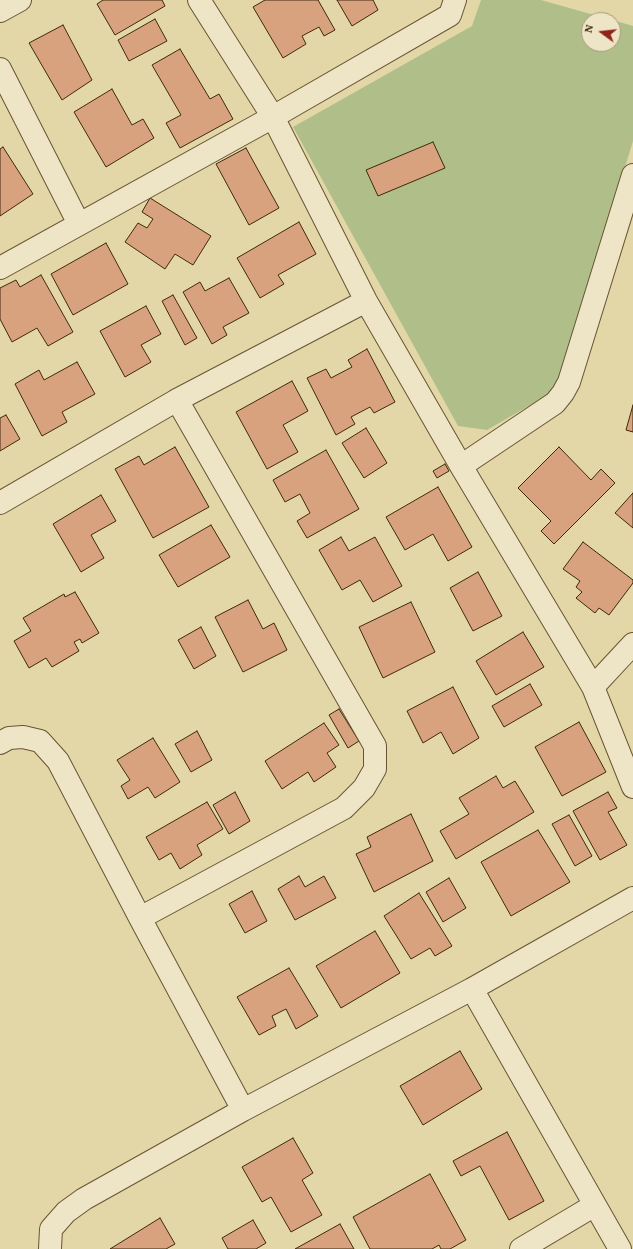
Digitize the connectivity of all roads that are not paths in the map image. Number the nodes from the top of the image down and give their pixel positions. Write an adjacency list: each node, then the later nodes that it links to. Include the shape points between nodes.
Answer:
1 (20, 0): 4 (street)
2 (199, 0): 6 (street)
3 (455, 0): 6 (street, via 450,15)
4 (0, 11)
5 (0, 69): 8 (street)
6 (273, 117): 8 (street); 10 (street)
7 (633, 175): 12 (street, via 564,393 555,403)
8 (79, 224): 9 (street)
9 (0, 268)
10 (366, 301): 11 (street); 12 (street)
11 (177, 400): 13 (street); 19 (street, via 375,746 375,769 364,788 344,808)
12 (461, 466): 15 (street)
13 (0, 503)
14 (633, 644): 15 (street)
15 (593, 687): 17 (street)
16 (0, 743): 19 (street, via 9,738 23,737 40,741 58,760)
17 (633, 787)
18 (633, 898): 20 (street)
19 (140, 918): 21 (street)
20 (472, 989): 21 (street); 22 (street)
21 (243, 1110): 23 (street, via 84,1199 66,1212 51,1228)
22 (595, 1204): 24 (street); 25 (street)
23 (50, 1249)
24 (521, 1249)
25 (620, 1249)

